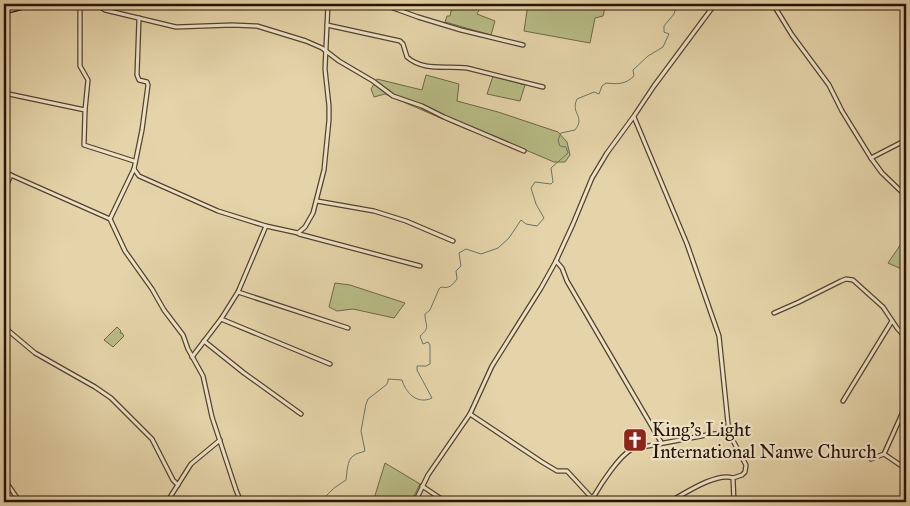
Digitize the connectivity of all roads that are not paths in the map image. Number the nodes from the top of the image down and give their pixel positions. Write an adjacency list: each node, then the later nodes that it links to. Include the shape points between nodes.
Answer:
1 (30, 4): 8 (highway)
2 (80, 4): 15 (street, via 80,66 88,80)
3 (96, 4): 9 (street, via 105,10)
4 (328, 4): 10 (street)
5 (382, 4): 11 (street)
6 (715, 4): 16 (street)
7 (773, 4): 19 (street, via 829,86)
8 (4, 11)
9 (139, 18): 12 (street, via 176,27 257,26); 20 (street, via 137,75 148,85)
10 (327, 25): 12 (street); 13 (street, via 400,41 407,57 418,64 467,68)
11 (523, 45)
12 (325, 50): 18 (street, via 393,96); 26 (street, via 329,120)
13 (543, 87)
14 (4, 93): 15 (street)
15 (85, 110): 20 (street, via 84,145)
16 (634, 116): 31 (street, via 592,178); 47 (street, via 687,244 718,336)
17 (906, 140): 19 (street)
18 (524, 151)
19 (871, 158): 25 (street)
20 (134, 161): 21 (street)
21 (134, 169): 27 (street); 28 (street, via 139,176 191,200)
22 (4, 172): 23 (street)
23 (11, 175): 24 (street); 27 (street)
24 (4, 192)
25 (906, 196)
26 (317, 201): 29 (street, via 309,220); 30 (street, via 374,211)
27 (110, 219): 41 (street, via 125,251 181,330)
28 (266, 226): 29 (street); 33 (street)
29 (298, 234): 32 (street)
30 (453, 241)
31 (556, 261): 46 (street, via 492,366); 49 (street)
32 (420, 266)
33 (238, 292): 35 (street); 38 (street)
34 (774, 313): 36 (street, via 846,279 853,280 883,307)
35 (220, 319): 40 (street); 42 (street)
36 (892, 321): 39 (street); 43 (street)
37 (4, 327): 55 (street, via 35,353 95,387 124,410 152,439)
38 (348, 328)
39 (906, 338)
40 (204, 340): 41 (street); 45 (street)
41 (192, 357): 48 (street, via 202,376)
42 (330, 364)
43 (843, 401)
44 (906, 405): 50 (street)
45 (301, 414)
46 (470, 414): 49 (street, via 557,471 567,471 591,497 628,451); 56 (street)
47 (728, 434): 49 (street); 53 (street, via 746,465 742,475)
48 (220, 440): 55 (street, via 195,460); 59 (street)
49 (661, 442)
50 (884, 454): 51 (street); 52 (street)
51 (871, 459)
52 (906, 469)
53 (733, 478): 62 (street, via 718,478); 63 (street)
54 (4, 479): 57 (street)
55 (178, 485): 58 (street)
56 (422, 486): 60 (street); 61 (street)
57 (20, 502)
58 (168, 502)
59 (241, 502)
60 (415, 502)
61 (446, 502)
62 (669, 502)
63 (734, 502)

